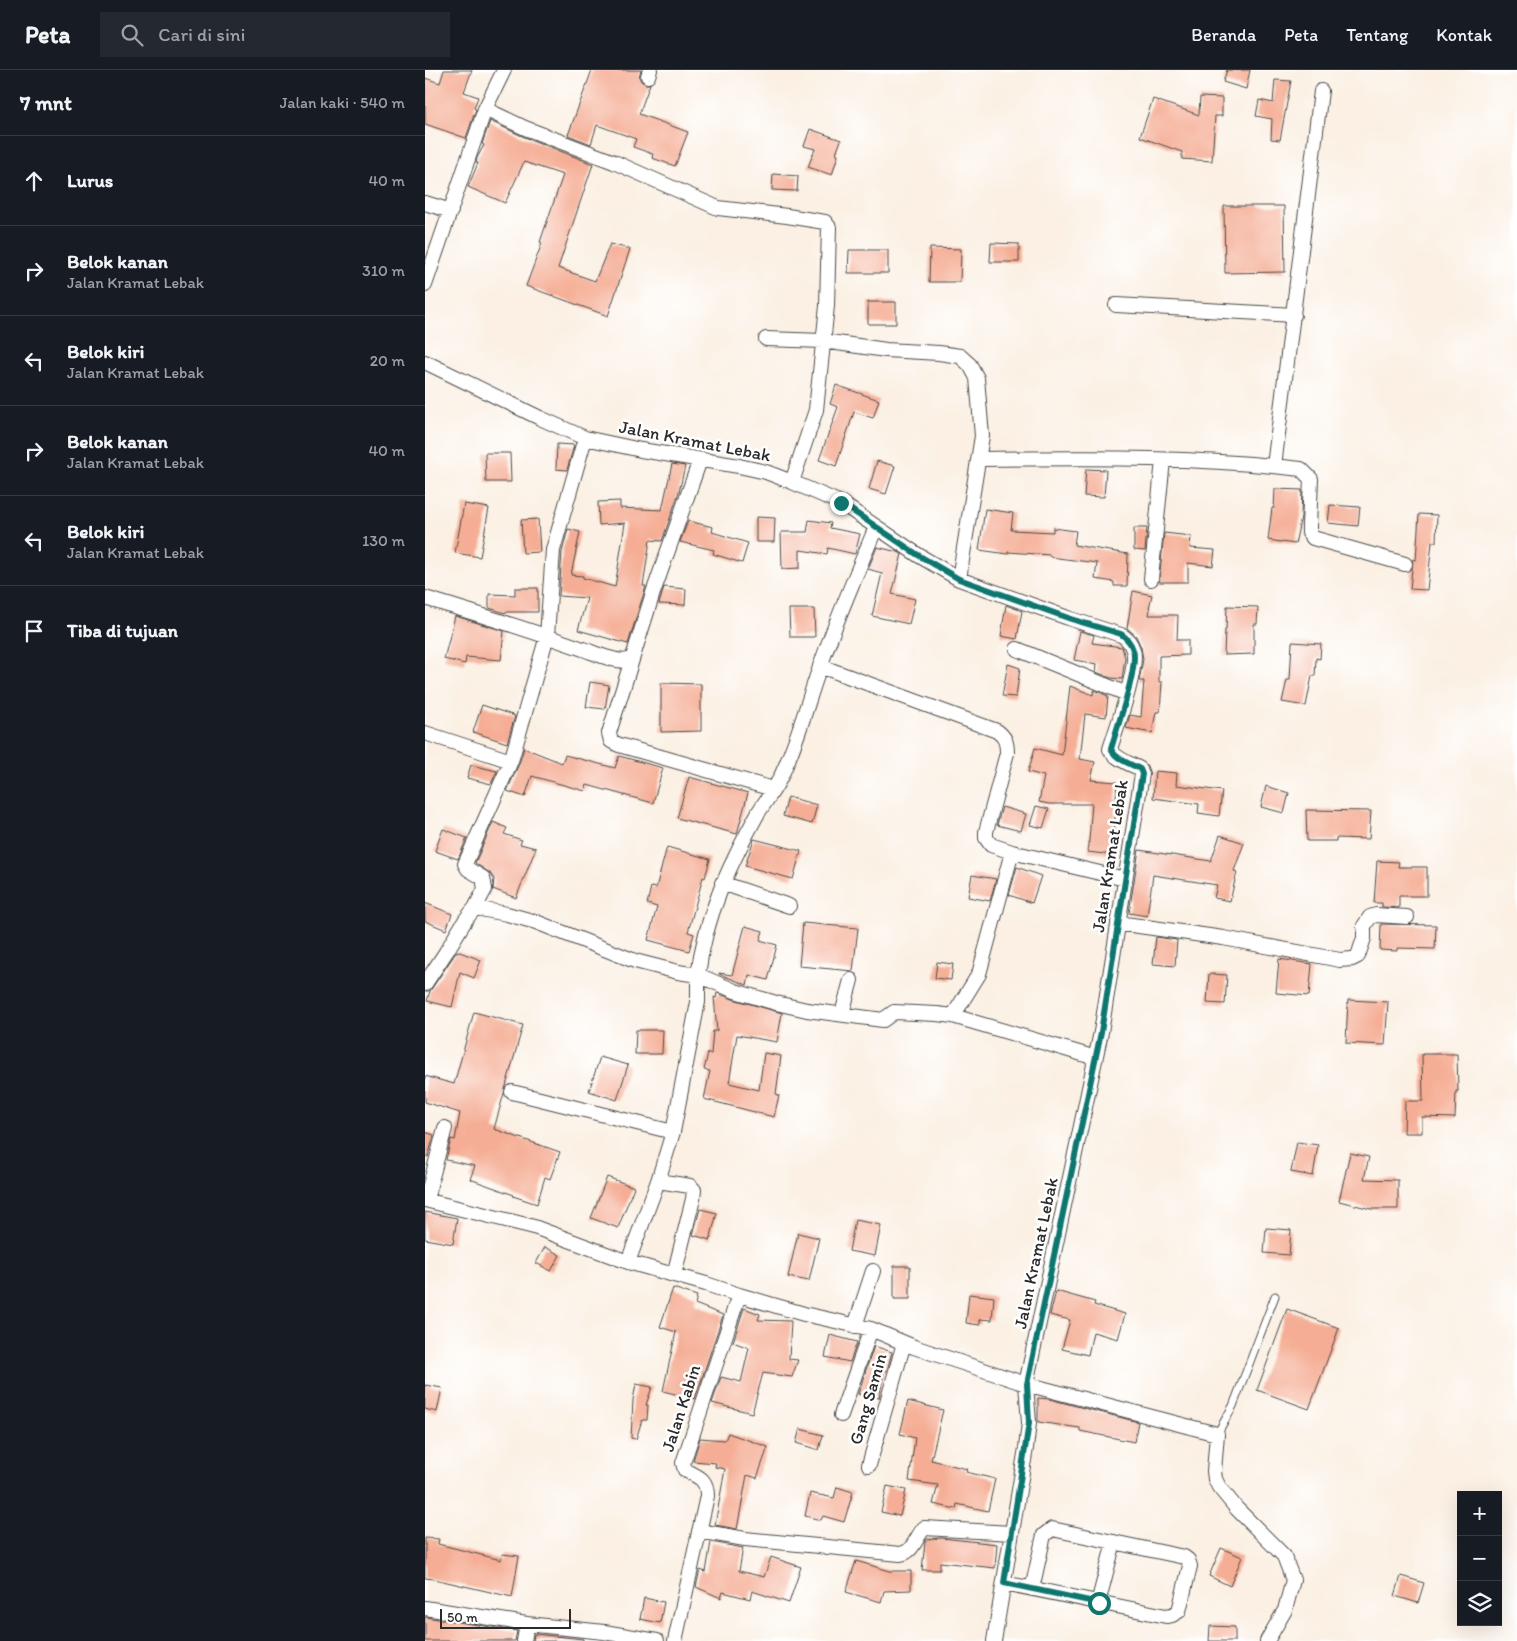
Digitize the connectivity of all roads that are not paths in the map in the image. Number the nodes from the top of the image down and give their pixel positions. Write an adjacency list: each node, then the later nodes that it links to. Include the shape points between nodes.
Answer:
1 (504, 70): 3 (street)
2 (1321, 91): 8 (street)
3 (485, 109): 5 (street); 10 (street, via 718,208 825,222 829,227)
4 (425, 203): 5 (street)
5 (451, 211): 6 (street)
6 (425, 285)
7 (1117, 305): 8 (street)
8 (1294, 315): 16 (street)
9 (766, 339): 10 (street)
10 (823, 341): 13 (street, via 939,353 966,360 977,378 982,436); 17 (street, via 816,410)
11 (425, 362): 12 (street, Jalan Kramat Lebak)
12 (585, 438): 14 (street, Jalan Kramat Lebak); 23 (street, via 553,550)
13 (979, 459): 15 (street, via 1091,457); 20 (street)
14 (700, 460): 17 (street, Jalan Kramat Lebak, via 766,472); 25 (street)
15 (1163, 460): 16 (street); 21 (street)
16 (1274, 466): 19 (street, via 1301,469 1311,479 1309,533 1313,538)
17 (792, 482): 18 (street, Jalan Kramat Lebak, via 841,503)
18 (876, 526): 20 (street, Jalan Kramat Lebak); 26 (street)
19 (1405, 564)
20 (959, 579): 27 (street, Jalan Kramat Lebak, via 1121,634 1127,639 1135,658)
21 (1151, 579)
22 (425, 598): 23 (street)
23 (547, 636): 25 (street, via 623,662); 29 (street)
24 (1017, 649): 27 (street)
25 (631, 659): 30 (street, via 609,733 611,741)
26 (820, 666): 30 (street, via 793,747); 31 (street, via 997,730 1007,742 1007,753 986,838 991,845)
27 (1127, 694): 32 (street, Jalan Kramat Lebak, via 1111,752 1142,770)
28 (425, 733): 29 (street)
29 (511, 761): 35 (street, via 465,864 468,870 483,878 485,884)
30 (773, 788): 33 (street)
31 (1012, 852): 32 (street); 42 (street, via 979,974)
32 (1125, 879): 37 (street, Jalan Kramat Lebak)
33 (722, 883): 34 (street); 38 (street, via 706,929)
34 (789, 906)
35 (475, 908): 38 (street, via 536,922 635,961); 40 (street)
36 (1407, 917): 37 (street, via 1370,917 1364,926 1358,956 1340,960)
37 (1118, 923): 43 (street, Jalan Kramat Lebak)
38 (698, 974): 41 (street, via 757,998 807,1010); 46 (street, via 698,1002)
39 (851, 980): 41 (street)
40 (425, 984)
41 (842, 1014): 42 (street, via 883,1020 894,1012)
42 (953, 1016): 43 (street)
43 (1096, 1058): 57 (street, Jalan Kramat Lebak)
44 (511, 1092): 46 (street)
45 (445, 1128): 48 (street)
46 (673, 1132): 47 (street)
47 (658, 1181): 49 (street); 51 (street, via 689,1186 693,1190)
48 (425, 1200): 49 (street, via 534,1227)
49 (628, 1262): 51 (street)
50 (873, 1271): 54 (street)
51 (674, 1275): 52 (street)
52 (739, 1295): 54 (street); 61 (street, Jalan Kabin, via 683,1463 685,1470 704,1480 707,1487)
53 (1275, 1296): 59 (lane, via 1233,1406)
54 (855, 1326): 55 (street)
55 (871, 1329): 56 (street); 58 (street)
56 (904, 1343): 57 (street); 60 (street, Gang Samin)
57 (1027, 1384): 59 (street); 62 (street, Jalan Kramat Lebak, via 1029,1423)
58 (841, 1415)
59 (1217, 1434): 73 (street, via 1214,1471 1219,1487 1284,1556 1293,1580 1285,1610)
60 (869, 1465)
61 (699, 1531): 62 (street, via 745,1539 900,1554 910,1550 924,1528); 71 (street, Jalan Kabin)
62 (1012, 1533): 64 (street, Jalan Kramat Lebak)
63 (1114, 1542): 65 (street, via 1052,1529 1044,1535); 66 (street); 66 (street, via 1185,1557 1190,1570 1179,1611 1172,1616)
64 (1004, 1583): 65 (street); 72 (street, Jalan Kramat Lebak)
65 (1033, 1589): 66 (street)
66 (1099, 1603)
67 (425, 1608): 68 (street)
68 (527, 1624): 69 (street); 70 (street)
69 (524, 1641)
70 (657, 1641)
71 (675, 1641)
72 (994, 1641)
73 (1267, 1641)

